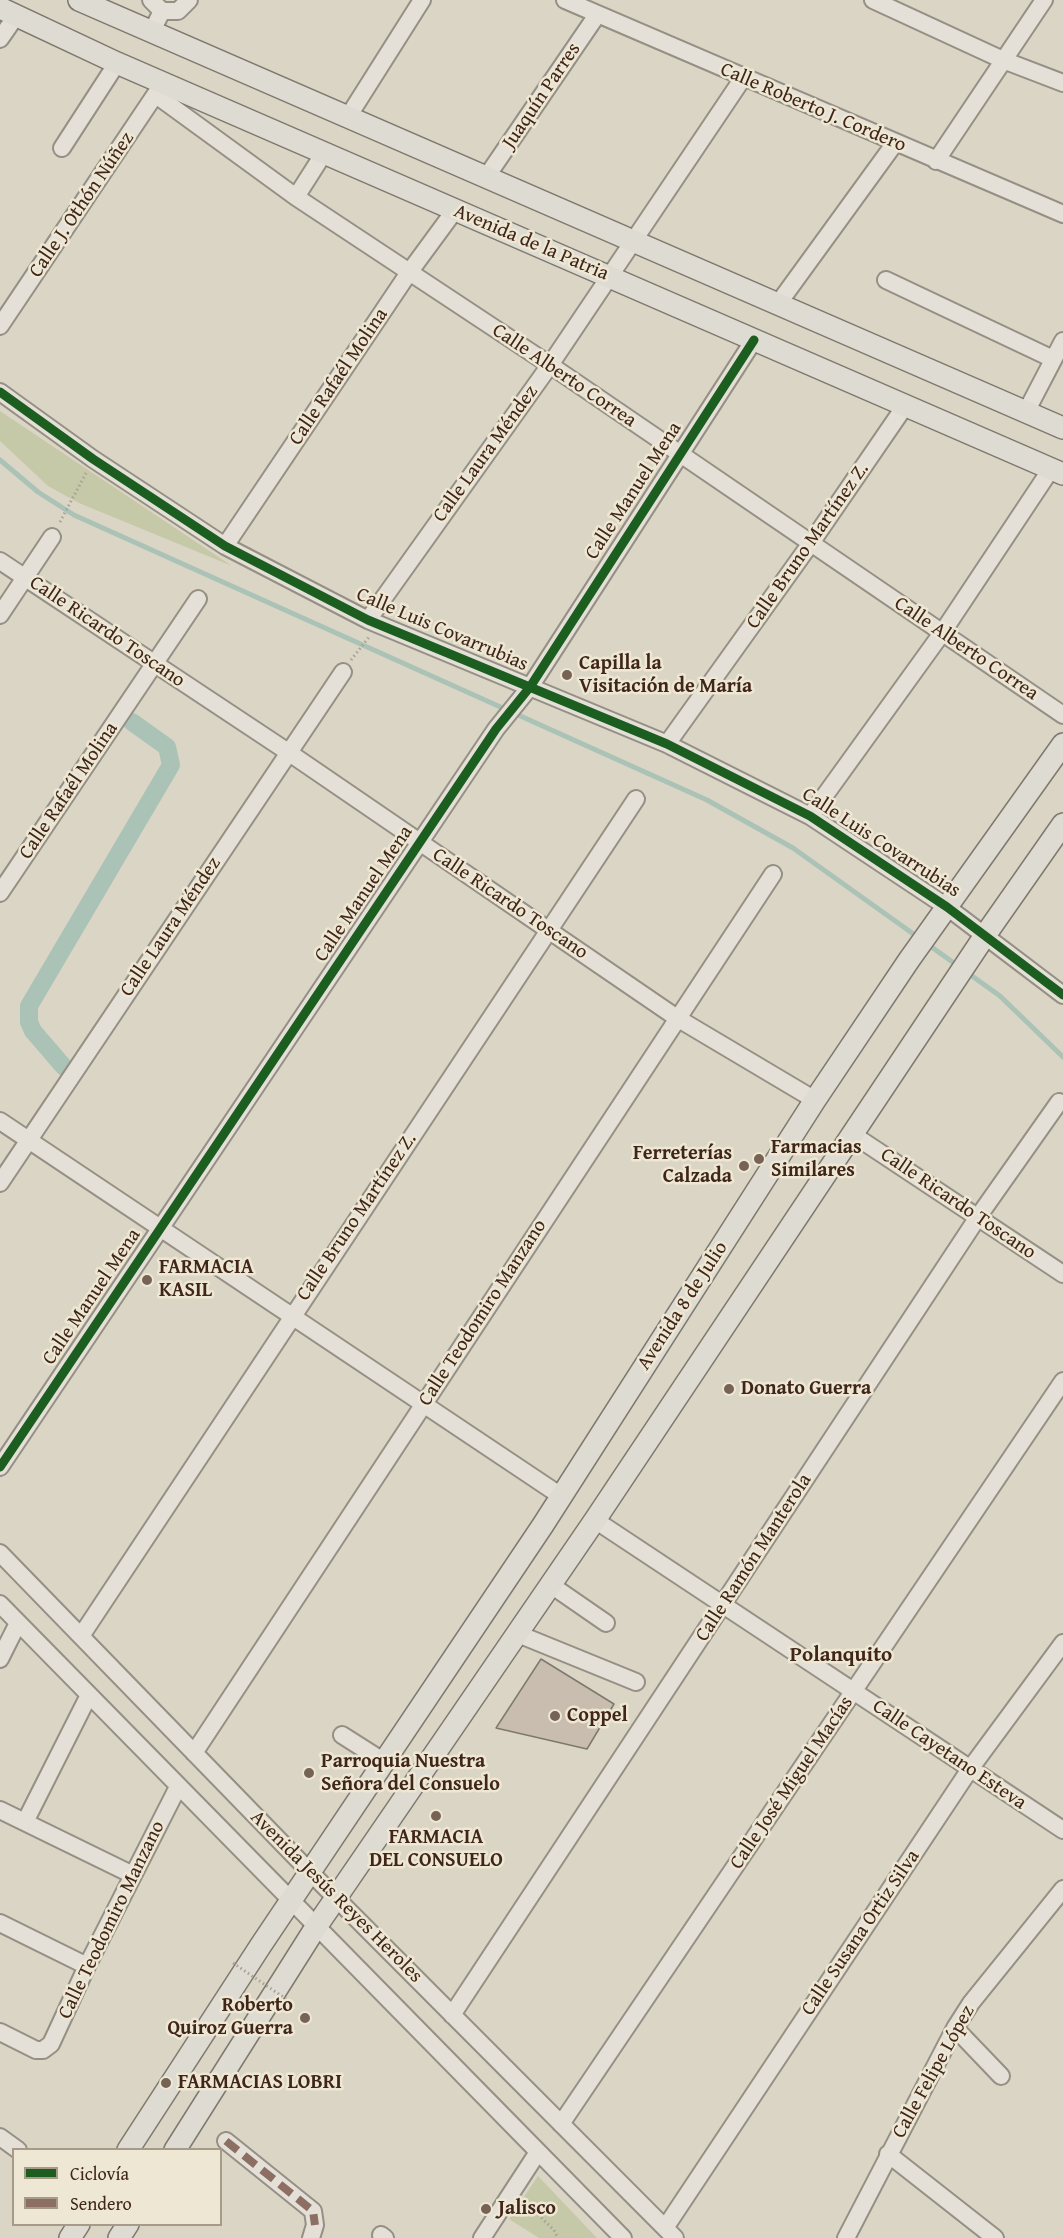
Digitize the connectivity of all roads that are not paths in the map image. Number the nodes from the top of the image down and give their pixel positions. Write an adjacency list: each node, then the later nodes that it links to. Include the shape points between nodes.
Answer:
1 (78, 0): 10 (main road)
2 (189, 0): 7 (street, via 178,11)
3 (422, 0): 17 (street)
4 (565, 0): 9 (street, Calle Roberto J. Cordero)
5 (1044, 0): 12 (street)
6 (881, 2): 12 (street)
7 (156, 5): 10 (street)
8 (8, 12): 11 (street); 13 (main road, Avenida de la Patria)
9 (597, 15): 14 (street, Calle Roberto J. Cordero); 22 (street, Juaquín Parres)
10 (152, 32): 17 (main road)
11 (0, 39)
12 (1004, 60): 15 (street); 21 (street)
13 (117, 63): 16 (main road, Avenida de la Patria); 19 (street)
14 (743, 78): 18 (street, Calle Roberto J. Cordero); 26 (street, Calle Laura Méndez)
15 (1063, 84)
16 (160, 89): 20 (main road, Avenida de la Patria); 23 (street, Calle Alberto Correa); 31 (street, Calle J. Othón Núñez)
17 (348, 117): 22 (main road)
18 (895, 143): 21 (street, Calle Roberto J. Cordero); 30 (street)
19 (62, 148)
20 (324, 153): 23 (street); 24 (main road, Avenida de la Patria)
21 (936, 161): 25 (street, Calle Roberto J. Cordero)
22 (487, 176): 26 (main road)
23 (296, 198): 27 (street, Calle Alberto Correa)
24 (455, 210): 27 (street, Calle Rafaél Molina); 28 (main road, Avenida de la Patria)
25 (1063, 214)
26 (634, 239): 28 (street, Calle Laura Méndez); 30 (main road)
27 (408, 274): 35 (street, Calle Alberto Correa); 44 (street, Calle Rafaél Molina)
28 (609, 277): 32 (main road, Avenida de la Patria); 35 (street, Calle Laura Méndez)
29 (886, 280): 34 (street)
30 (778, 304): 38 (main road)
31 (0, 326)
32 (754, 340): 37 (main road, Avenida de la Patria); 40 (street, Calle Manuel Mena)
33 (1063, 341): 34 (street)
34 (1053, 359): 38 (street)
35 (550, 365): 40 (street, Calle Alberto Correa); 49 (street, Calle Laura Méndez)
36 (0, 392): 44 (street, Calle Luis Covarrubias)
37 (905, 405): 41 (main road, Avenida de la Patria); 43 (street, Calle Bruno Martínez Z.)
38 (1026, 412): 39 (main road)
39 (1063, 428)
40 (679, 453): 43 (street, Calle Alberto Correa); 53 (street, Calle Manuel Mena)
41 (1057, 472): 50 (street)
42 (52, 537): 46 (street)
43 (811, 543): 50 (street, Calle Alberto Correa); 55 (street, Calle Bruno Martínez Z.)
44 (225, 546): 49 (street, Calle Luis Covarrubias)
45 (0, 561): 46 (street, Calle Ricardo Toscano)
46 (25, 578): 48 (street); 51 (street, Calle Ricardo Toscano)
47 (198, 599): 51 (street, Calle Rafaél Molina)
48 (0, 615)
49 (368, 620): 53 (street, Calle Luis Covarrubias)
50 (942, 633): 54 (street, Calle Alberto Correa); 59 (street)
51 (155, 664): 57 (street, Calle Ricardo Toscano); 63 (street, Calle Rafaél Molina)
52 (343, 672): 57 (street, Calle Laura Méndez)
53 (527, 689): 55 (street, Calle Luis Covarrubias); 61 (street, Calle Manuel Mena)
54 (1063, 715)
55 (667, 744): 59 (street, Calle Luis Covarrubias)
56 (1063, 744): 64 (main road, Avenida 8 de Julio)
57 (288, 752): 61 (street, Calle Ricardo Toscano); 73 (street, Calle Laura Méndez)
58 (636, 799): 65 (street, Calle Bruno Martínez Z.)
59 (810, 816): 64 (street, Calle Luis Covarrubias)
60 (1063, 824): 66 (main road)
61 (420, 843): 65 (street, Calle Ricardo Toscano); 76 (street, Calle Manuel Mena)
62 (773, 874): 68 (street, Calle Teodomiro Manzano)
63 (0, 893)
64 (947, 907): 66 (street, Calle Luis Covarrubias); 69 (main road, Avenida 8 de Julio)
65 (548, 928): 68 (street, Calle Ricardo Toscano); 78 (street, Calle Bruno Martínez Z.)
66 (986, 934): 67 (street, Calle Luis Covarrubias); 72 (main road)
67 (1063, 995)
68 (677, 1018): 69 (street, Calle Ricardo Toscano); 80 (street, Calle Teodomiro Manzano)
69 (815, 1100): 82 (main road, Avenida 8 de Julio)
70 (1059, 1102): 75 (street, Calle Ramón Manterola)
71 (0, 1120): 73 (street)
72 (852, 1134): 75 (street, Calle Ricardo Toscano); 83 (main road)
73 (29, 1140): 74 (street, Calle Laura Méndez); 76 (street)
74 (0, 1183)
75 (978, 1217): 77 (street, Calle Ricardo Toscano); 87 (street, Calle Ramón Manterola)
76 (160, 1228): 78 (street); 81 (street, Calle Manuel Mena)
77 (1063, 1274)
78 (291, 1316): 80 (street); 91 (street, Calle Bruno Martínez Z.)
79 (1063, 1381): 95 (street, Calle José Miguel Macías)
80 (423, 1405): 82 (street); 98 (street, Calle Teodomiro Manzano)
81 (0, 1467)
82 (561, 1496): 99 (main road, Avenida 8 de Julio)
83 (595, 1520): 85 (main road); 87 (street, Calle Cayetano Esteva)
84 (0, 1553): 91 (street, Avenida Jesús Reyes Heroles)
85 (550, 1585): 89 (street); 90 (main road)
86 (0, 1604): 88 (street, Avenida Jesús Reyes Heroles)
87 (724, 1605): 95 (street, Calle Cayetano Esteva); 113 (street, Calle Ramón Manterola)
88 (18, 1623): 93 (street); 96 (street, Avenida Jesús Reyes Heroles)
89 (606, 1623)
90 (518, 1634): 94 (street); 108 (main road)
91 (81, 1636): 98 (street, Avenida Jesús Reyes Heroles)
92 (1063, 1643): 100 (street, Calle Susana Ortiz Silva)
93 (0, 1659)
94 (636, 1682)
95 (854, 1692): 100 (street, Calle Cayetano Esteva); 117 (street, Calle José Miguel Macías)
96 (88, 1695): 101 (street, Avenida Jesús Reyes Heroles); 103 (street)
97 (342, 1736): 99 (street)
98 (194, 1753): 105 (street, Avenida Jesús Reyes Heroles)
99 (386, 1763): 105 (main road, Avenida 8 de Julio)
100 (970, 1769): 104 (street, Calle Cayetano Esteva); 126 (street, Calle Susana Ortiz Silva)
101 (178, 1786): 106 (street, Calle Teodomiro Manzano); 109 (street, Avenida Jesús Reyes Heroles)
102 (0, 1810): 103 (street)
103 (25, 1822): 106 (street)
104 (1063, 1830)
105 (311, 1873): 108 (street, Avenida Jesús Reyes Heroles); 109 (main road, Avenida 8 de Julio)
106 (133, 1875): 112 (street, Calle Teodomiro Manzano)
107 (1063, 1889): 114 (street, Calle Felipe López)
108 (337, 1899): 111 (main road); 113 (street, Avenida Jesús Reyes Heroles)
109 (292, 1902): 111 (street, Avenida Jesús Reyes Heroles); 121 (main road, Avenida 8 de Julio)
110 (0, 1923): 112 (street)
111 (316, 1927): 122 (main road); 123 (street, Avenida Jesús Reyes Heroles)
112 (87, 1966): 115 (street, Calle Teodomiro Manzano, via 51,2044 43,2050 29,2047)
113 (452, 2015): 117 (street, Avenida Jesús Reyes Heroles)
114 (955, 2028): 116 (street); 124 (street, Calle Felipe López)
115 (0, 2032)
116 (1000, 2076)
117 (561, 2124): 126 (street, Avenida Jesús Reyes Heroles)
118 (0, 2137): 120 (street)
119 (225, 2141): 125 (street, via 313,2211)
120 (15, 2148)
121 (129, 2148)
122 (176, 2148)
123 (538, 2152): 128 (street); 129 (street, Avenida Jesús Reyes Heroles)
124 (888, 2154): 127 (street); 130 (street, Calle Felipe López)
125 (313, 2231)
126 (670, 2233)
127 (989, 2237)
128 (482, 2238)
129 (623, 2238)
130 (846, 2238)

